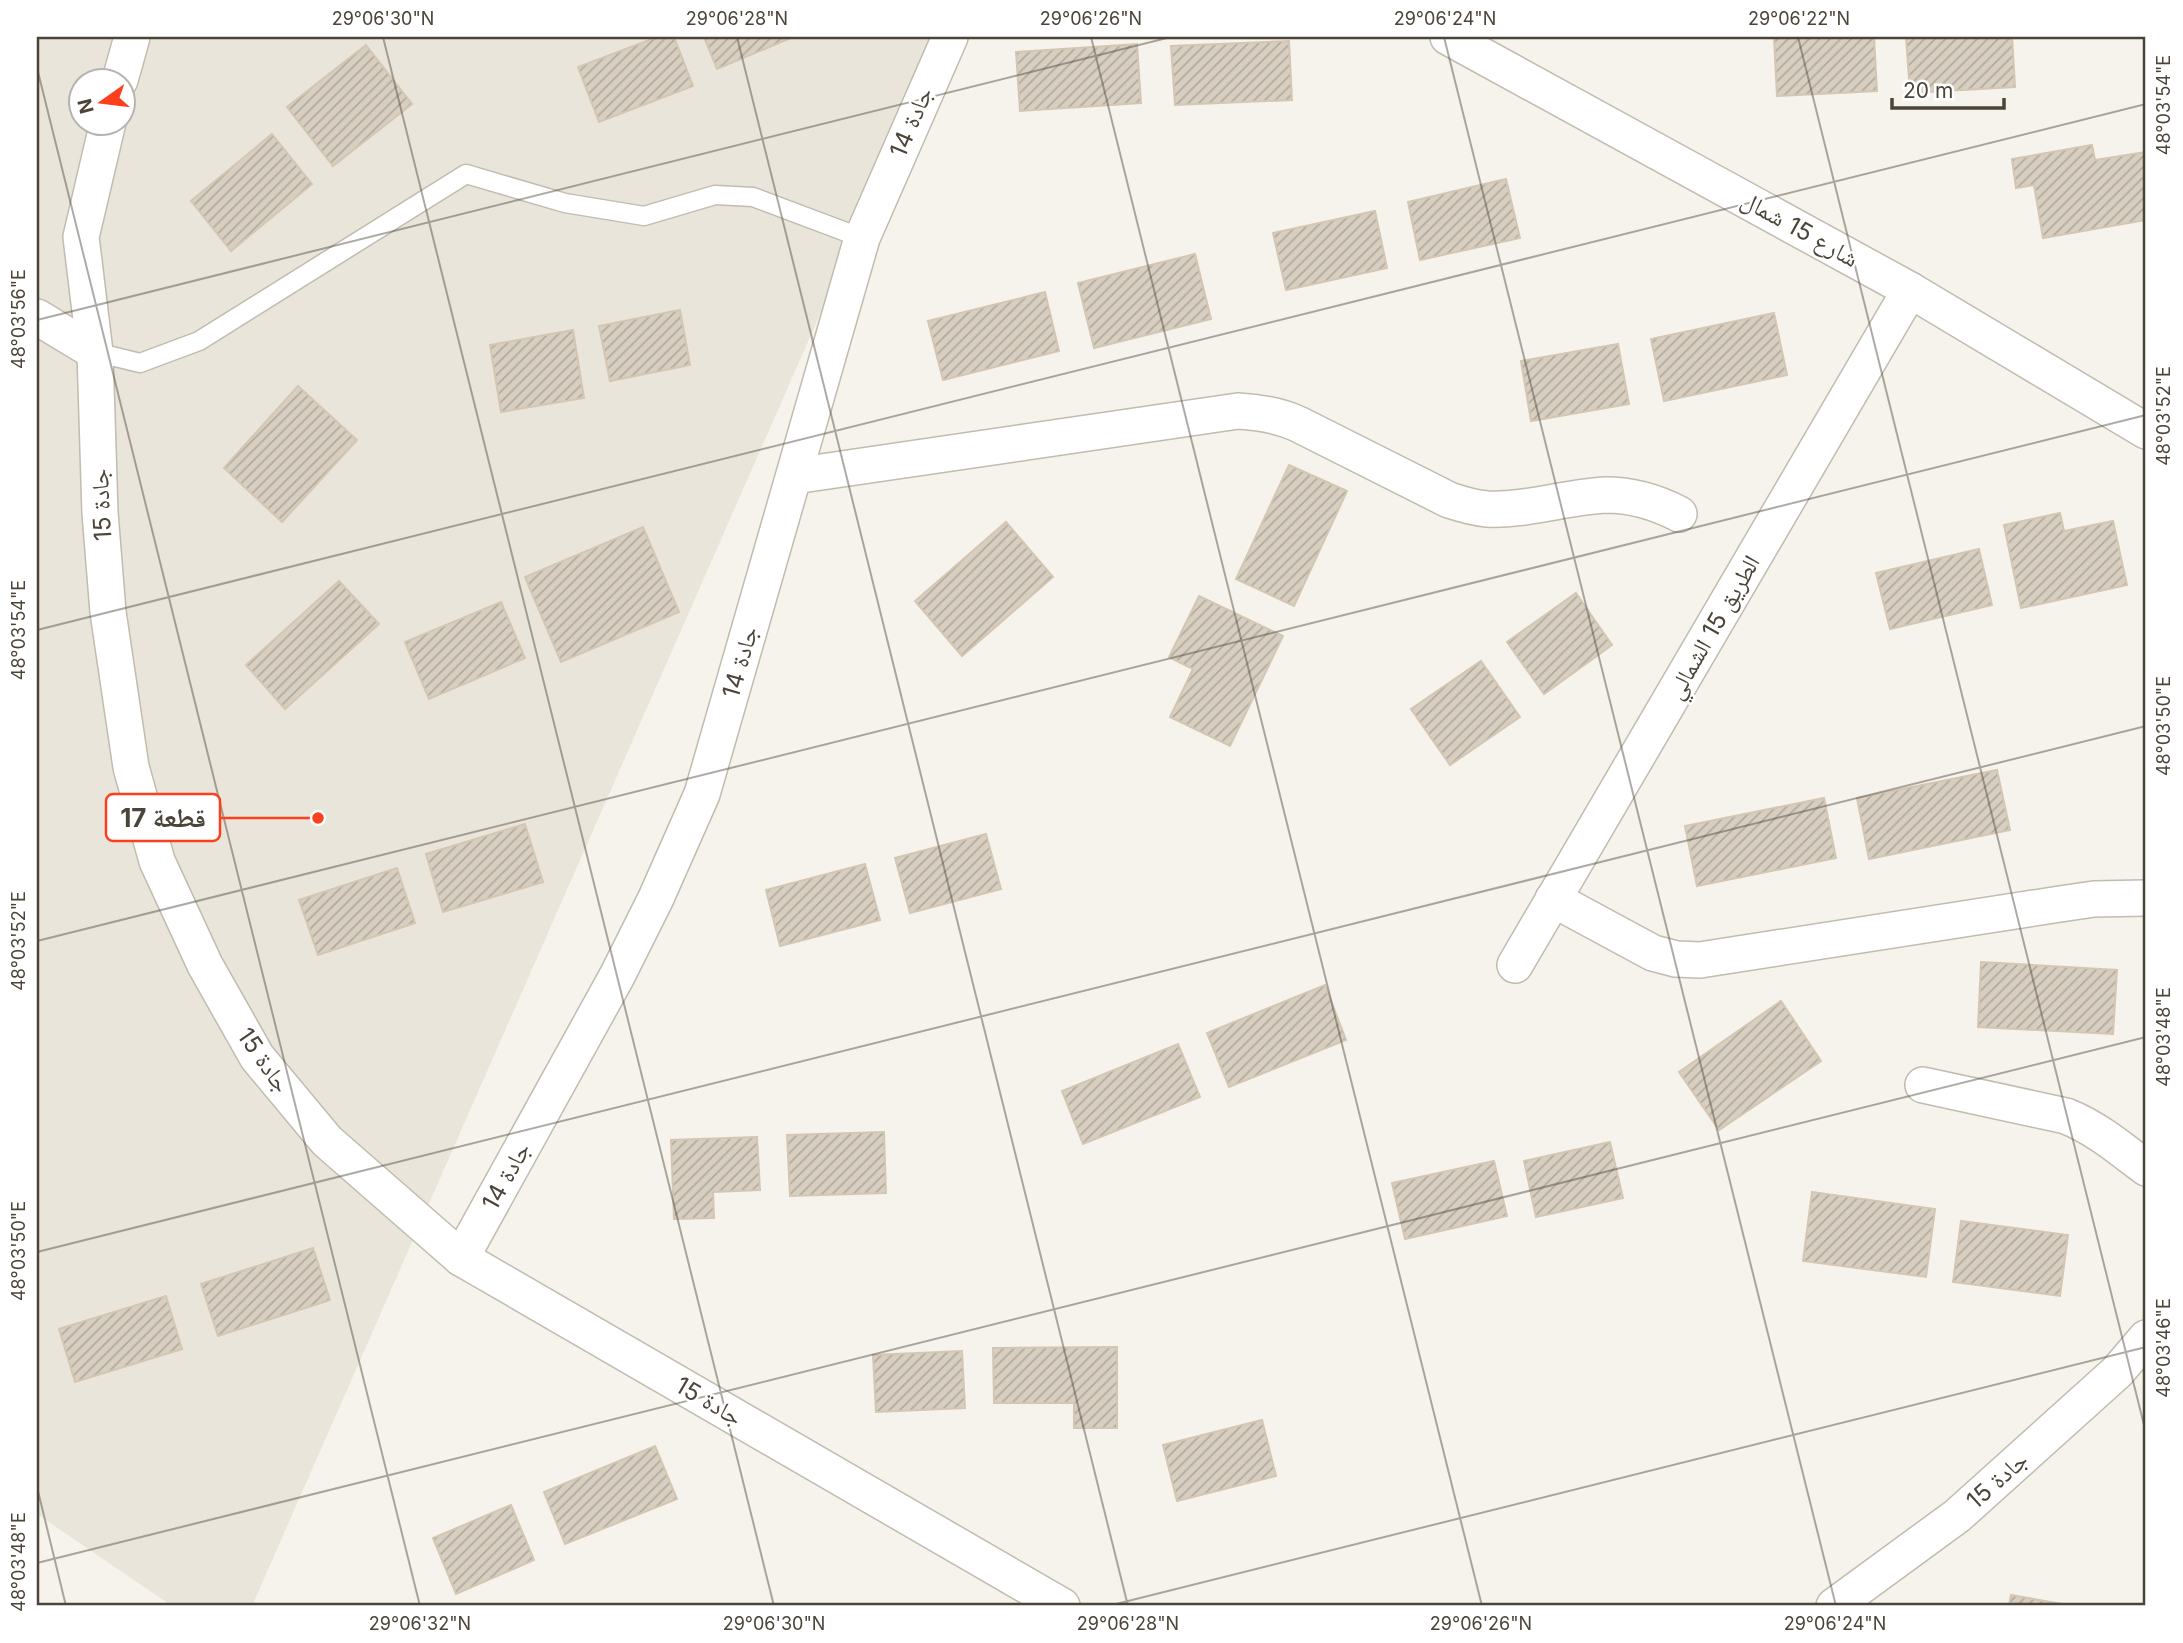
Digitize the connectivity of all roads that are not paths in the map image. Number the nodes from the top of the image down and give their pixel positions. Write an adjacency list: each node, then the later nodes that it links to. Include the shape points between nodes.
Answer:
1 (132, 37): 4 (street)
2 (950, 37): 6 (street, جادة 14)
3 (1448, 37): 7 (street, شارع 15 شمال)
4 (124, 66)
5 (105, 136): 9 (street, جادة 15, via 81,237)
6 (862, 238): 9 (lane, via 753,197 715,195 644,216 565,203 466,174 199,341 140,363); 11 (street, جادة 14)
7 (1910, 290): 10 (street, شارع 15 شمال); 14 (street, الطريق 15 الشمالي)
8 (37, 317): 9 (street)
9 (95, 352): 18 (street, جادة 15, via 108,612 131,767 157,861 205,965 257,1058 327,1141)
10 (2146, 431)
11 (794, 476): 12 (street, via 1258,412 1298,424 1467,506 1504,508 1615,496 1644,499); 18 (street, جادة 14, via 702,794 617,976)
12 (1679, 514)
13 (2146, 898): 14 (street, via 2094,899 1700,960 1653,953)
14 (1553, 899): 15 (street, الطريق 15 الشمالي)
15 (1515, 965)
16 (1923, 1084): 17 (street, via 2066,1116 2100,1133)
17 (2146, 1168)
18 (461, 1258): 20 (street, جادة 15)
19 (2146, 1338): 21 (street, جادة 15, via 2117,1372 1958,1516)
20 (1053, 1604)
21 (1834, 1606)

